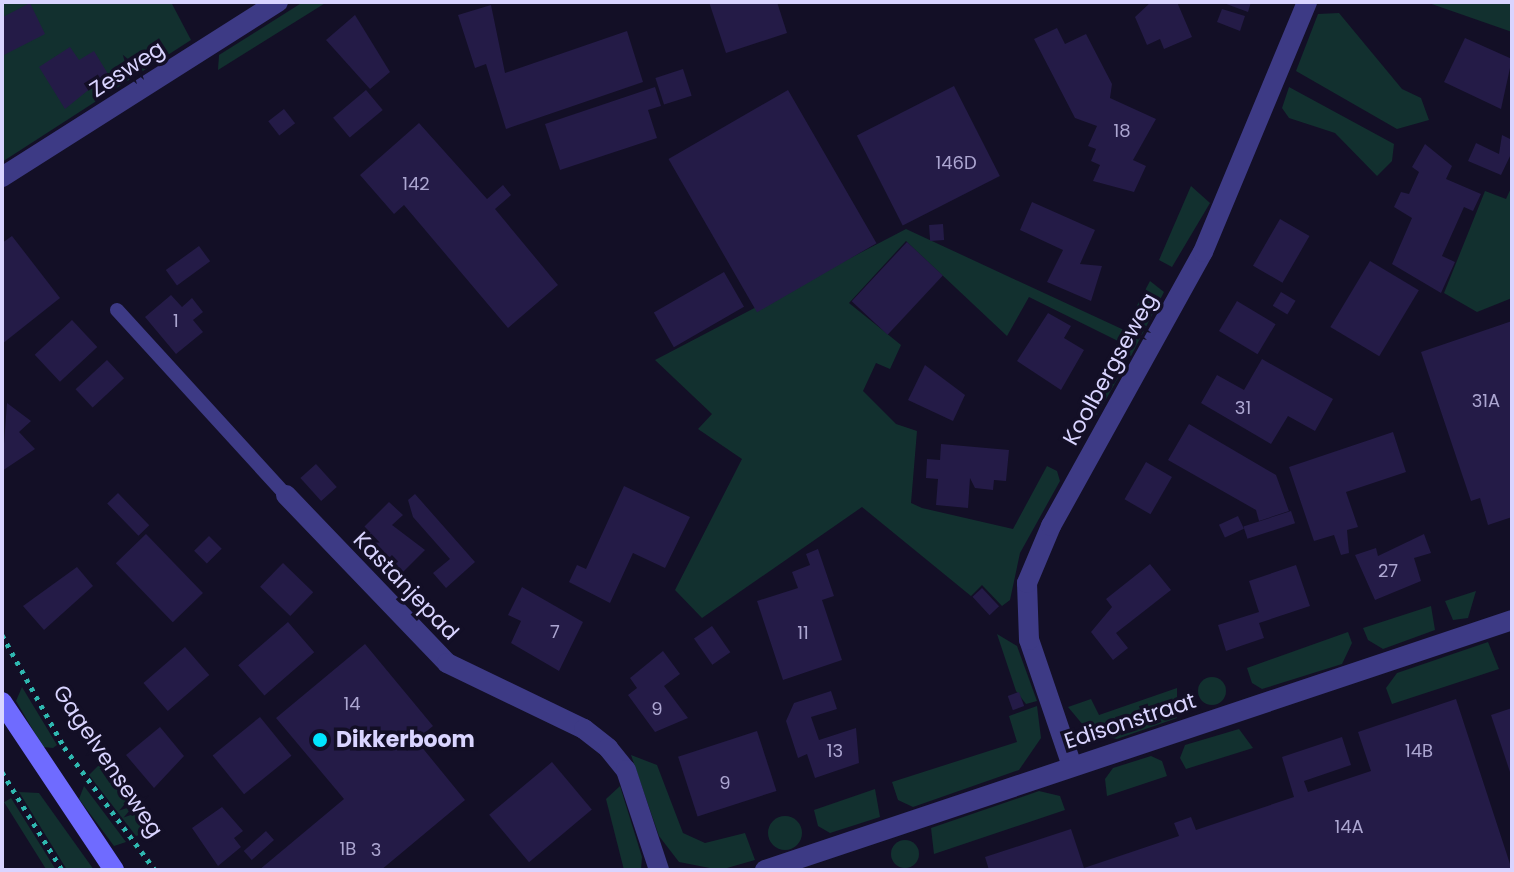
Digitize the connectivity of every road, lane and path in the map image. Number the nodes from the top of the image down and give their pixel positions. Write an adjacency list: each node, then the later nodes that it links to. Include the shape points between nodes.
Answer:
1 (278, 2): 3 (street, Zesweg)
2 (1307, 2): 9 (street, Koolbergseweg, via 1203,252 1051,526 1027,583 1029,640)
3 (2, 177)
4 (117, 310): 5 (lane, Kastanjepad)
5 (286, 495): 14 (street, Kastanjepad, via 447,663 584,729 608,748 626,770)
6 (1512, 620): 9 (street, Edisonstraat)
7 (2, 635): 13 (path, Gagelvenseweg, via 64,747)
8 (2, 702): 12 (main road)
9 (1072, 766): 15 (street, Edisonstraat)
10 (2, 772): 11 (path)
11 (62, 870)
12 (114, 870)
13 (155, 870)
14 (659, 870)
15 (765, 870)

